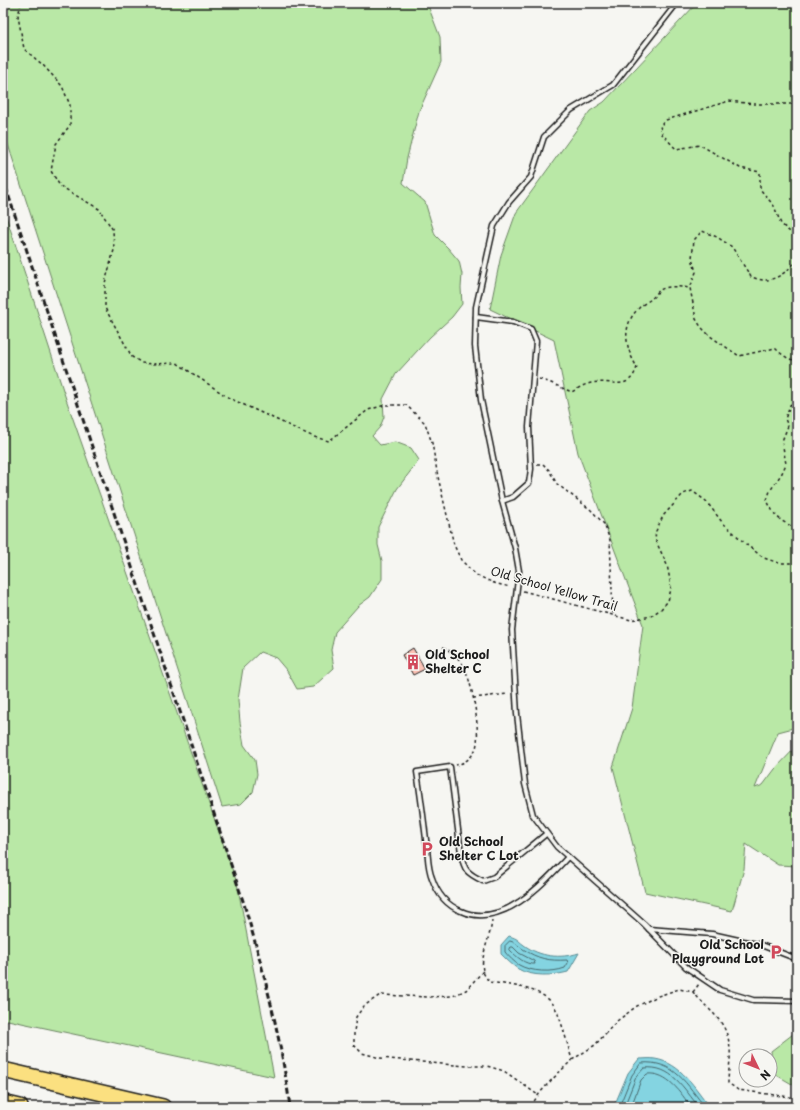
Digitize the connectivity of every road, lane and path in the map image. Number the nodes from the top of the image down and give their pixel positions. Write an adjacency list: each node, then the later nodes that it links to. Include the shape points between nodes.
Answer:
1 (21, 3): 15 (path, Old School Yellow Trail, via 18,16 24,49 62,86 70,105 70,126 56,144 51,171 60,186 99,209 113,230 114,250 105,282 105,308 132,357 142,363 177,363 229,398 314,437 329,441 368,410 385,405 406,405 428,429 454,545 461,560 476,575)
2 (677, 3): 7 (lane, via 613,85 571,110 544,137 531,177 509,202 494,226)
3 (797, 107): 4 (path, via 792,104 729,101 666,120 660,126 662,134 676,149 700,145 740,168 760,172 760,189 774,206 781,224)
4 (797, 238)
5 (797, 259): 6 (path, via 777,278 764,280 751,277 732,247 702,231 694,240 692,258 696,272)
6 (690, 288): 8 (path, via 696,319 701,327 739,356 775,348); 9 (path, via 674,287 661,290 639,308 632,318 626,338 631,358 637,367 630,380 620,384 593,382 572,392)
7 (476, 317): 9 (lane, via 513,322 531,329 536,341); 12 (lane, via 475,346 481,400)
8 (797, 360)
9 (533, 377): 11 (lane, via 529,427)
10 (797, 401): 13 (path, via 790,405 785,419 788,426 782,441 786,464 767,500 773,513 786,524)
11 (531, 465): 12 (lane, via 529,483 513,497); 16 (path, via 543,464 557,484 591,510 604,524 610,540)
12 (502, 501): 15 (lane, via 515,548 519,571)
13 (797, 528)
14 (797, 563): 16 (path, Old School Yellow Trail, via 779,563 764,558 722,522 706,501 692,491 683,494 668,510 656,530 655,539 667,565 670,580 668,601 661,610 651,616 631,620)
15 (518, 590): 16 (path, Old School Yellow Trail); 18 (lane, via 512,630)
16 (612, 615)
17 (443, 647): 19 (path, via 453,652 462,662)
18 (516, 694): 19 (path); 21 (lane, via 526,784 533,815)
19 (472, 698): 20 (path, via 478,734 476,748 465,762)
20 (450, 767): 21 (lane, via 463,866 470,875 483,881 494,876); 23 (lane, via 418,772 431,877 441,898 454,909 468,915)
21 (546, 834): 22 (lane)
22 (568, 857): 23 (lane, via 515,905); 24 (lane)
23 (492, 914): 26 (path, via 492,929 484,956)
24 (648, 929): 25 (lane, via 712,934 760,945); 27 (lane, via 686,967)
25 (797, 959)
26 (483, 971): 30 (path, via 489,982 539,992 553,1004); 32 (path, via 466,990 453,996 380,995 364,1006 356,1017 354,1045 362,1052 380,1058 487,1066 504,1071)
27 (703, 978): 28 (path); 29 (lane, via 720,990 753,1000)
28 (693, 992): 30 (path, via 679,989 637,1006 617,1021 595,1045); 33 (path, via 722,1022 728,1036 728,1083 738,1090)
29 (797, 1001)
30 (572, 1060): 32 (path)
31 (3, 1070): 36 (highway)
32 (538, 1095): 37 (path)
33 (797, 1098)
34 (3, 1103): 35 (highway)
35 (20, 1107)
36 (163, 1107)
37 (532, 1107)

